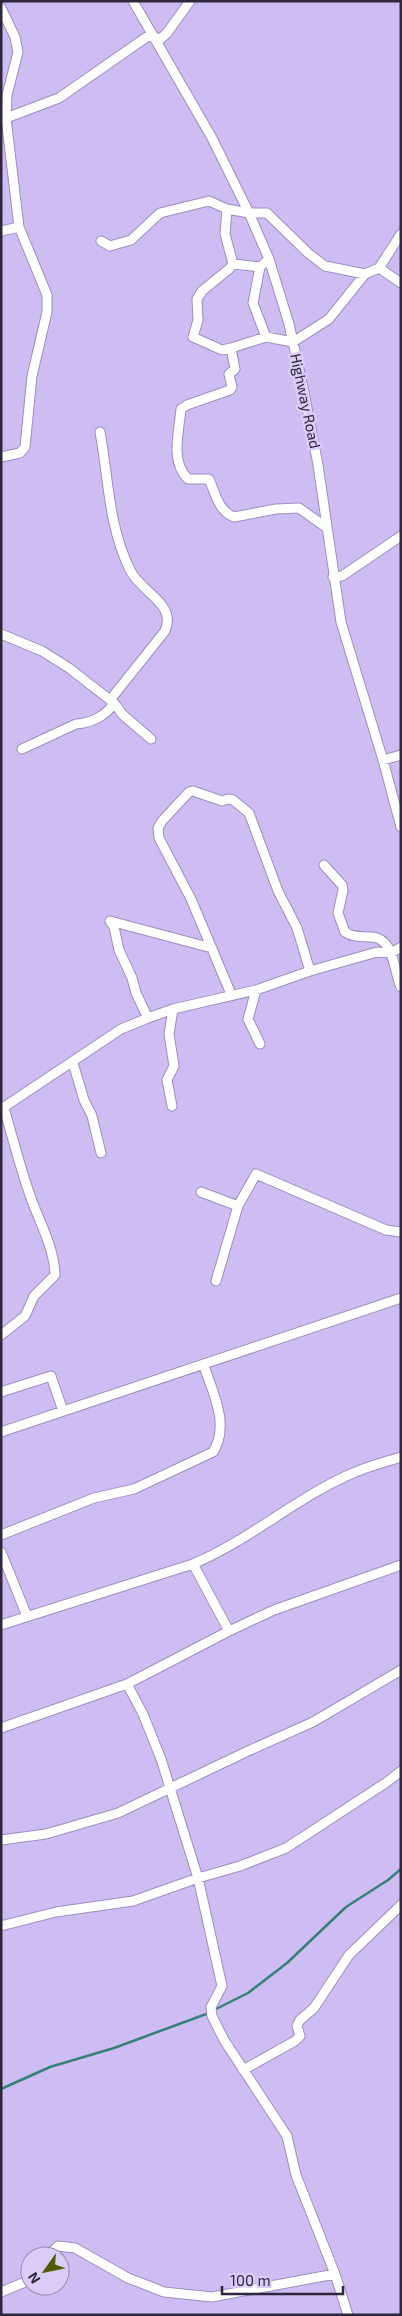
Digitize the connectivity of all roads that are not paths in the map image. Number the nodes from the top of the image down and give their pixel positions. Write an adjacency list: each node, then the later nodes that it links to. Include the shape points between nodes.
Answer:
1 (134, 1): 4 (street, Highway Road)
2 (190, 1): 4 (street, via 159,40)
3 (1, 8): 5 (street, via 18,52 7,95)
4 (151, 34): 5 (street, via 59,98); 8 (street, Highway Road, via 212,138)
5 (6, 118): 6 (street)
6 (5, 147): 9 (street)
7 (227, 209): 8 (street); 12 (street, via 209,201 160,213 130,240 118,246); 14 (street, via 225,234)
8 (249, 213): 13 (street, Highway Road); 17 (street, via 267,213 325,266)
9 (19, 227): 10 (street); 23 (street, via 47,295 47,312 32,376 24,447 20,453)
10 (1, 232)
11 (401, 234): 16 (street)
12 (101, 241)
13 (269, 259): 15 (street); 20 (street, Highway Road)
14 (233, 264): 15 (street); 21 (street, via 196,299 198,320 193,333 193,337 222,350)
15 (260, 267): 19 (street, via 253,303)
16 (379, 268): 17 (street); 18 (street)
17 (364, 274): 20 (street, via 329,319)
18 (401, 283)
19 (266, 337): 20 (street); 21 (street)
20 (293, 342): 24 (street, Highway Road)
21 (231, 348): 24 (street, via 235,369 229,374 230,390 182,409 177,461 181,472 188,479 209,478 222,510 228,515 234,517 299,508)
22 (100, 432): 28 (street, via 109,507 121,548 131,572 158,600 169,618 165,631)
23 (1, 457)
24 (327, 528): 26 (street, Highway Road)
25 (401, 536): 26 (street, via 342,576)
26 (333, 577): 32 (street, Highway Road, via 341,622)
27 (1, 634): 28 (street, via 42,651)
28 (112, 701): 29 (street); 30 (street, via 110,709 99,717)
29 (151, 739)
30 (22, 749)
31 (401, 755): 32 (street)
32 (383, 760): 33 (street, Highway Road)
33 (401, 828)
34 (324, 865): 37 (street, via 342,884 338,913 345,932 352,936 380,939)
35 (401, 947): 37 (street)
36 (212, 948): 39 (street, via 159,838 158,828 193,790 222,801 233,800 249,813 278,891 297,928); 42 (street); 44 (street, via 110,921 118,950)
37 (391, 953): 38 (street); 39 (street, via 377,952); 40 (street)
38 (401, 959)
39 (310, 971): 41 (street)
40 (401, 987)
41 (256, 990): 42 (street); 45 (street, via 248,1019)
42 (231, 994): 43 (street)
43 (173, 1009): 44 (street); 47 (street, via 169,1034 174,1066 166,1080)
44 (148, 1018): 46 (street, via 121,1029)
45 (260, 1044)
46 (73, 1062): 48 (street); 49 (street)
47 (172, 1106)
48 (3, 1108): 55 (street, via 54,1261 55,1275 34,1296)
49 (101, 1154)
50 (201, 1192): 51 (street)
51 (238, 1206): 52 (street, via 253,1176 259,1174 386,1230); 53 (street)
52 (401, 1232)
53 (216, 1281)
54 (401, 1298): 58 (street)
55 (28, 1310): 56 (street); 57 (street)
56 (1, 1330)
57 (1, 1335)
58 (204, 1366): 60 (street); 63 (street, via 221,1418 220,1441 213,1452 134,1489 94,1498)
59 (1, 1392): 60 (street, via 51,1376)
60 (64, 1411): 61 (street)
61 (1, 1432)
62 (401, 1457): 65 (street, via 330,1484 216,1554)
63 (1, 1535)
64 (1, 1552): 67 (street)
65 (193, 1564): 67 (street); 69 (street)
66 (401, 1564): 69 (street, via 274,1610)
67 (27, 1616): 68 (street)
68 (1, 1625)
69 (229, 1631): 71 (street)
70 (401, 1670): 74 (street, via 313,1722)
71 (127, 1684): 72 (street); 74 (street, via 143,1714)
72 (1, 1728)
73 (401, 1771): 76 (street, via 286,1848)
74 (169, 1788): 75 (street, via 118,1813 46,1834); 76 (street)
75 (1, 1840)
76 (198, 1878): 78 (street, via 133,1902 56,1912); 79 (street, via 222,1986 212,2011 224,2040)
77 (401, 1905): 79 (street, via 349,1955 314,2008 300,2020 297,2026 300,2036)
78 (1, 1926)
79 (243, 2070): 81 (street, via 287,2136 296,2175)
80 (70, 2247): 81 (street, via 128,2278 164,2292 212,2297)
81 (335, 2274): 84 (street)
82 (20, 2284): 83 (street)
83 (1, 2292)
84 (348, 2315)

